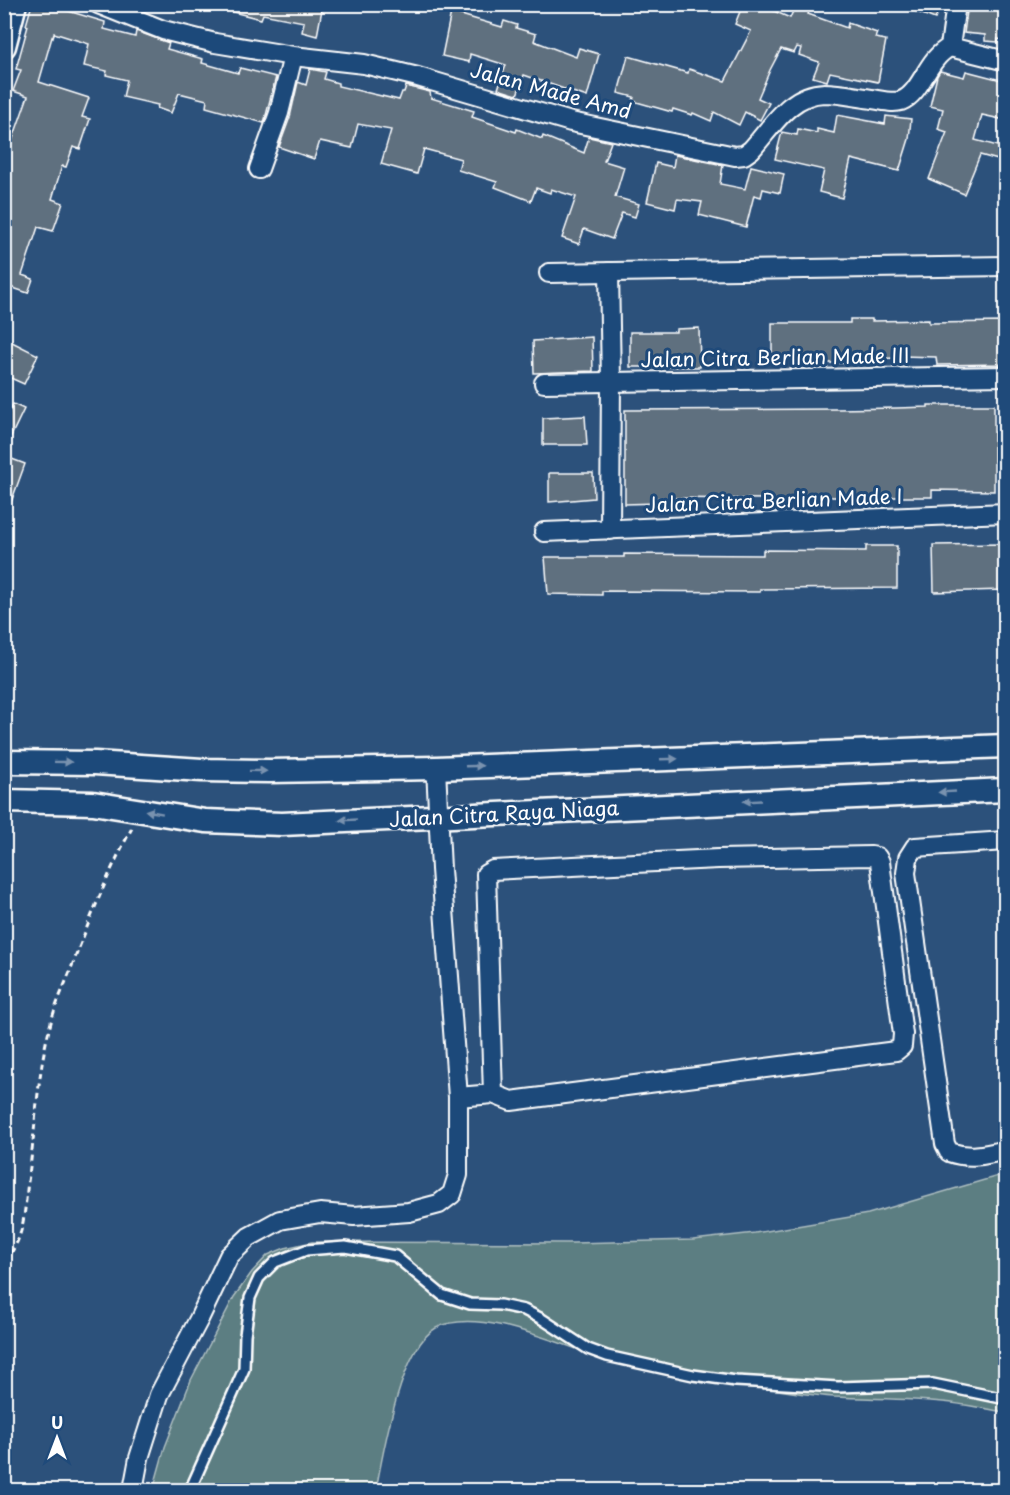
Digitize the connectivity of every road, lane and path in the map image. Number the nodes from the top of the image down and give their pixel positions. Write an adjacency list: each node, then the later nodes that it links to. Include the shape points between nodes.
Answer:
1 (15, 4): 4 (street)
2 (98, 4): 6 (street, Jalan Made Amd, via 163,30)
3 (956, 4): 5 (street)
4 (4, 46)
5 (950, 47): 6 (street, Jalan Made Amd, via 934,59 912,93 902,100 891,102 834,93 798,99 744,156 571,122 364,64); 7 (street)
6 (293, 56): 8 (street)
7 (1005, 61)
8 (260, 168)
9 (1005, 266): 10 (street)
10 (609, 272): 11 (street); 13 (street)
11 (549, 273)
12 (1005, 376): 13 (street, Jalan Citra Berlian Made III)
13 (611, 381): 14 (street, Jalan Citra Berlian Made III); 16 (street)
14 (544, 383)
15 (1005, 513): 16 (street, Jalan Citra Berlian Made I)
16 (610, 530): 17 (street, Jalan Citra Berlian Made I)
17 (544, 532)
18 (1005, 746): 20 (street, one-way to 18)
19 (4, 762): 20 (street, one-way to 20, via 259,771)
20 (436, 768): 24 (street)
21 (1005, 790): 24 (street, Jalan Citra Raya Niaga, one-way to 24)
22 (4, 801): 23 (street, Jalan Citra Raya Niaga, via 93,803)
23 (142, 810): 24 (street, Jalan Citra Raya Niaga, one-way to 23, via 282,824 205,821); 29 (path, via 114,861 50,1024 39,1081 24,1218 18,1241)
24 (439, 816): 27 (street)
25 (1005, 841): 28 (street, via 915,847 908,858 906,873 945,1144 949,1152 975,1157)
26 (493, 1094): 26 (street, via 486,874 493,870 718,859 877,857 903,1034 902,1046 896,1051 511,1101); 27 (street)
27 (458, 1097): 31 (street, via 458,1175 452,1194 439,1204 409,1212 354,1216 320,1213 280,1220 249,1237 229,1256 159,1395)
28 (1005, 1150)
29 (4, 1261)
30 (1005, 1399): 32 (lane, via 933,1384 838,1387 693,1375 588,1349 524,1310 470,1304 442,1295 395,1256 345,1246 306,1250 275,1262 260,1278 250,1298 244,1369)
31 (133, 1491)
32 (189, 1491)

